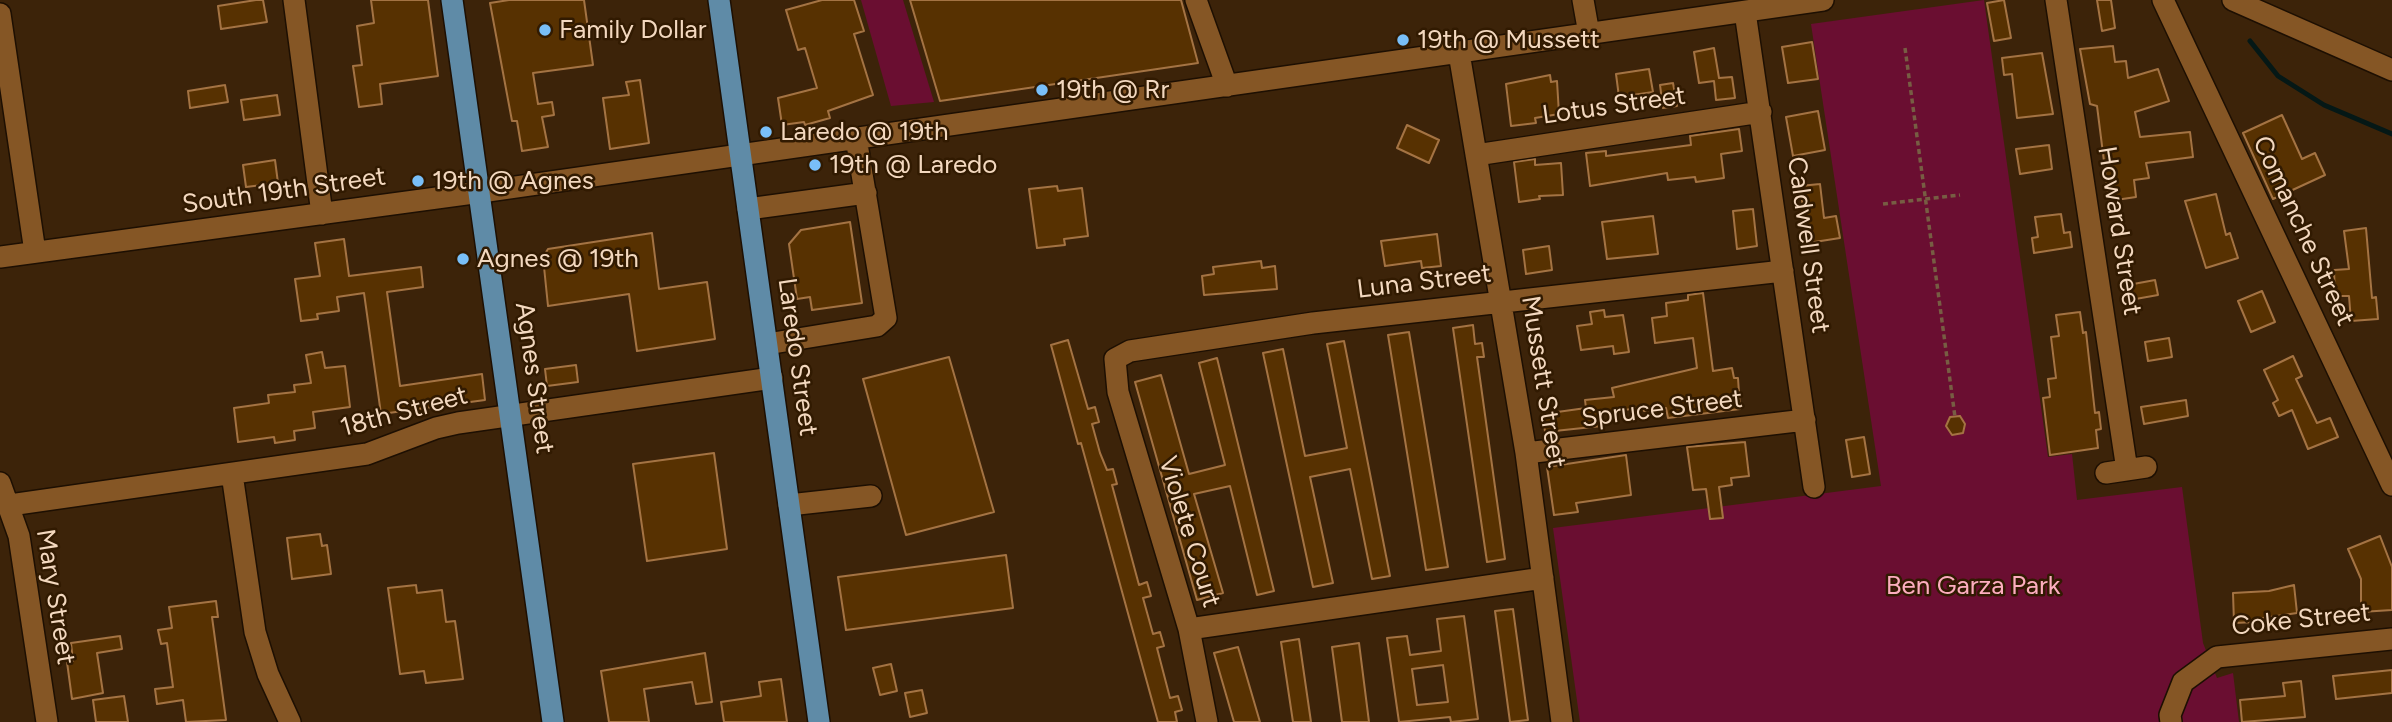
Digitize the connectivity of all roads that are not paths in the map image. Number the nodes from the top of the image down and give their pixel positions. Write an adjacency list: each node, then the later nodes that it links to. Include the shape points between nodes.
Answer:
1 (294, 0): 23 (street)
2 (452, 0): 20 (main road, Agnes Street)
3 (719, 0): 18 (main road, Laredo Street)
4 (1196, 0): 15 (street)
5 (1583, 0): 12 (street)
6 (1823, 0): 10 (street, South 19th Street)
7 (2056, 0): 34 (street, Howard Street)
8 (2163, 0): 37 (street, Comanche Street)
9 (2233, 0): 14 (street)
10 (1745, 12): 12 (street, South 19th Street); 16 (street, Caldwell Street)
11 (0, 14): 24 (street)
12 (1589, 34): 13 (street, South 19th Street)
13 (1459, 53): 15 (street, South 19th Street); 19 (street, Mussett Street)
14 (2392, 69)
15 (1227, 86): 17 (street, South 19th Street)
16 (1761, 112): 19 (street, Lotus Street); 26 (street, Caldwell Street)
17 (856, 138): 18 (street, South 19th Street); 21 (street)
18 (740, 154): 20 (street, South 19th Street); 22 (main road, Laredo Street)
19 (1476, 155): 27 (street, Mussett Street)
20 (481, 192): 23 (street, South 19th Street); 31 (main road, Agnes Street)
21 (866, 193): 22 (street); 28 (street, via 887,313 884,321 877,327)
22 (748, 209): 28 (main road, Laredo Street)
23 (322, 214): 24 (street, South 19th Street)
24 (34, 252): 25 (street, South 19th Street)
25 (0, 257)
26 (1783, 271): 27 (street, Luna Street); 32 (street, Caldwell Street)
27 (1502, 302): 29 (street, Luna Street, via 1300,325 1130,351); 33 (street, Mussett Street)
28 (767, 344): 30 (main road, Laredo Street)
29 (1115, 359): 43 (street, Violete Court, via 1118,392)
30 (772, 378): 31 (street, 18th Street); 41 (main road, Laredo Street)
31 (510, 415): 35 (street, 18th Street, via 436,428 367,454); 47 (main road, Agnes Street)
32 (1804, 420): 33 (street, Spruce Street); 38 (street, Caldwell Street)
33 (1526, 453): 42 (street, Mussett Street)
34 (2127, 470)
35 (232, 474): 40 (street, 18th Street); 46 (street, via 255,632)
36 (0, 483): 40 (street, Mary Street)
37 (2392, 485)
38 (1814, 486)
39 (871, 496): 41 (street)
40 (10, 505): 45 (street, Mary Street, via 19,536)
41 (789, 505): 48 (main road, Laredo Street)
42 (1543, 578): 43 (street); 50 (street, Mussett Street)
43 (1189, 629): 49 (street, Violete Court)
44 (2392, 639): 51 (street, Coke Street, via 2217,657 2182,682)
45 (47, 722)
46 (290, 722)
47 (553, 722)
48 (819, 722)
49 (1207, 722)
50 (1562, 722)
51 (2171, 722)

